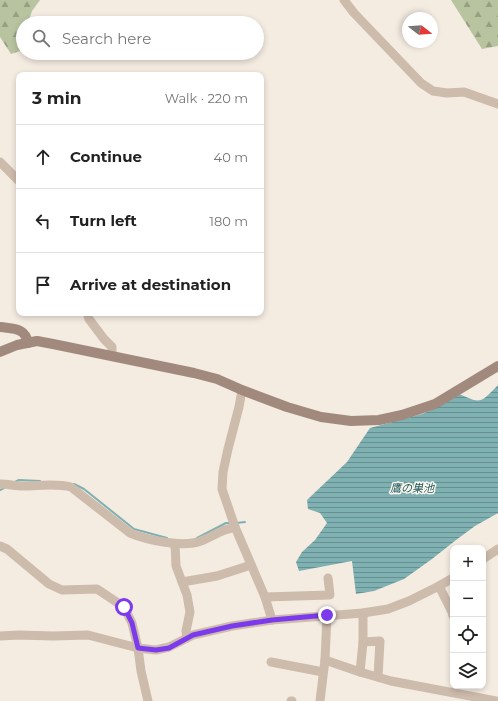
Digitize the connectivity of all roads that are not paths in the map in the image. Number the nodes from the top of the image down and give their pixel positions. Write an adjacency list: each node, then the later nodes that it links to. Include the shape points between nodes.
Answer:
1 (344, 0): 2 (street, via 421,83 433,91 464,92)
2 (498, 104)
3 (0, 162): 4 (street)
4 (16, 178)
5 (88, 316): 9 (street, via 112,347)
6 (0, 327): 7 (street, via 21,330 26,335)
7 (28, 343): 8 (street); 9 (street, via 37,341)
8 (0, 352)
9 (112, 355): 11 (street, via 217,379)
10 (498, 366): 11 (street, via 435,404 379,420 352,421 321,417)
11 (242, 390): 13 (street, via 225,464 222,489)
12 (0, 484): 14 (street, via 71,487 130,533)
13 (235, 527): 14 (street, via 200,541); 18 (street)
14 (175, 544): 21 (street, via 176,566)
15 (0, 546): 31 (street, via 54,587 62,590 97,589 119,603 124,607 132,623)
16 (498, 549): 17 (street)
17 (486, 557)
18 (252, 565): 21 (street, via 217,576); 23 (street)
19 (328, 578): 23 (street, via 330,595)
20 (450, 580): 22 (street)
21 (182, 582): 29 (street, via 190,612 186,631)
22 (439, 586): 24 (street); 25 (street, via 408,602 388,609)
23 (265, 597): 27 (street)
24 (450, 608)
25 (363, 613): 26 (street); 30 (street)
26 (327, 615): 27 (street); 32 (street)
27 (272, 620): 29 (street, via 232,626)
28 (0, 636): 31 (street, via 88,636)
29 (188, 638): 31 (street, via 169,648)
30 (363, 642): 35 (street); 36 (street, via 380,642)
31 (138, 648): 38 (street, via 140,671)
32 (325, 660): 34 (street); 35 (street)
33 (271, 662): 34 (street)
34 (323, 672): 39 (street)
35 (360, 672): 36 (street)
36 (378, 677): 37 (street)
37 (465, 694): 40 (street)
38 (148, 701)
39 (320, 701)
40 (496, 701)

